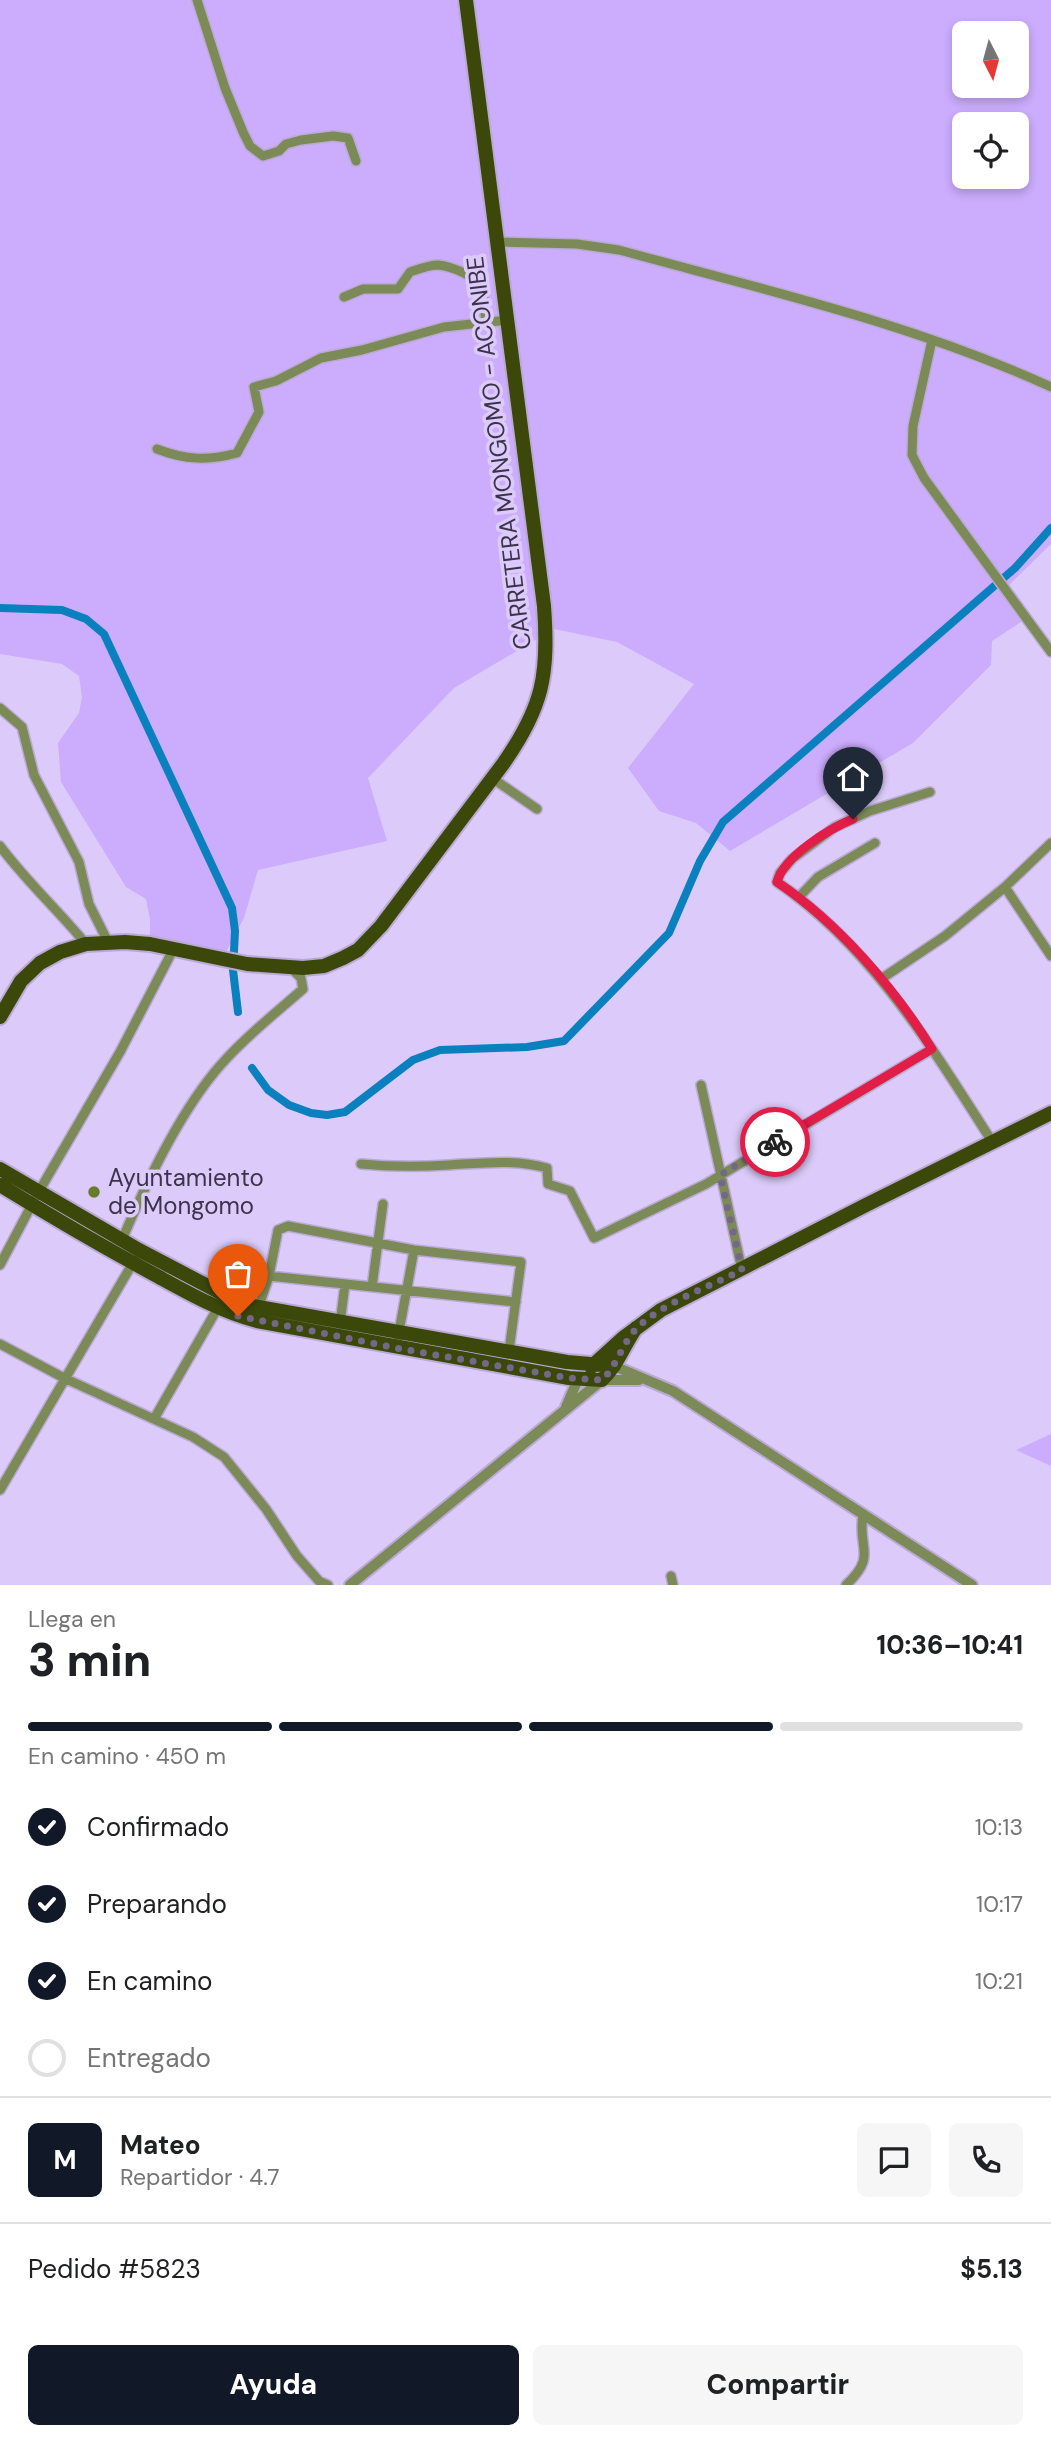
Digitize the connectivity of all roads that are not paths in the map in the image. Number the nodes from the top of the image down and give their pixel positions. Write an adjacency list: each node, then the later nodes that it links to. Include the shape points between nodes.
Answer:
1 (197, 0): 3 (street, via 225,88 250,146 263,156 286,144 348,138)
2 (466, 0): 4 (main road, CARRETERA MONGOMO - ACONIBE)
3 (356, 161)
4 (498, 242): 6 (main road, CARRETERA MONGOMO - ACONIBE); 8 (street, via 620,250)
5 (344, 297): 7 (street, via 363,289 398,289 410,272 443,266 478,282)
6 (508, 320): 7 (street); 13 (main road, CARRETERA MONGOMO - ACONIBE, via 547,648 534,711 522,737)
7 (486, 322): 10 (street, via 444,327 321,358 254,387 258,412 237,453 201,460)
8 (932, 340): 9 (street); 11 (street, via 912,426 912,455)
9 (1051, 387)
10 (157, 449)
11 (1051, 652)
12 (0, 709): 21 (street, via 22,727 34,775 79,862 89,904)
13 (492, 778): 15 (street); 25 (main road, CARRETERA MONGOMO - ACONIBE, via 367,941 324,966)
14 (930, 792): 20 (street, via 835,827 792,859 777,882)
15 (537, 810)
16 (875, 843): 20 (street, via 818,877)
17 (1051, 843): 19 (street)
18 (0, 846): 22 (street)
19 (1005, 887): 24 (street); 26 (street, via 945,936)
20 (799, 897): 26 (street)
21 (108, 942): 22 (main road, CARRETERA MONGOMO - ACONIBE); 23 (main road, CARRETERA MONGOMO - ACONIBE)
22 (86, 944): 27 (main road, CARRETERA MONGOMO - ACONIBE, via 40,963 21,981)
23 (173, 950): 25 (main road, CARRETERA MONGOMO - ACONIBE); 36 (street, via 120,1052)
24 (1051, 956)
25 (290, 967): 38 (street, via 303,989 226,1058 197,1096 140,1197)
26 (881, 979): 28 (street)
27 (0, 1017)
28 (932, 1049): 31 (street); 34 (street)
29 (701, 1085): 34 (street)
30 (1051, 1112): 31 (main road)
31 (993, 1143): 43 (main road)
32 (361, 1164): 34 (street, via 395,1167 488,1161 547,1168 548,1184 570,1191 594,1238)
33 (0, 1169): 36 (main road)
34 (720, 1175): 43 (street)
35 (0, 1185): 36 (main road)
36 (34, 1198): 38 (main road); 41 (main road); 42 (street)
37 (383, 1204): 39 (street)
38 (122, 1240): 41 (main road)
39 (377, 1244): 40 (street); 44 (street, via 288,1226 278,1230); 46 (street)
40 (414, 1250): 47 (street); 49 (street, via 521,1262)
41 (136, 1256): 48 (main road); 59 (street)
42 (0, 1265)
43 (742, 1270): 51 (main road, via 661,1310)
44 (269, 1276): 45 (street); 50 (street)
45 (345, 1284): 46 (street); 52 (street)
46 (372, 1287): 47 (street)
47 (407, 1291): 49 (street); 53 (street)
48 (221, 1302): 50 (main road); 64 (street)
49 (516, 1302): 56 (street)
50 (258, 1315): 52 (main road)
51 (636, 1328): 57 (main road); 58 (main road)
52 (339, 1330): 53 (main road); 55 (main road)
53 (400, 1332): 55 (street); 56 (main road)
54 (0, 1344): 59 (street)
55 (396, 1348): 60 (main road)
56 (509, 1351): 57 (main road)
57 (595, 1363): 58 (main road); 60 (main road)
58 (614, 1366): 61 (main road); 62 (street)
59 (64, 1378): 64 (street); 65 (street)
60 (578, 1379): 61 (main road); 63 (street)
61 (602, 1380): 62 (street); 63 (street)
62 (645, 1380): 66 (street, via 673,1391)
63 (563, 1412): 68 (street)
64 (154, 1419): 67 (street, via 224,1457 297,1556)
65 (0, 1490)
66 (863, 1515): 69 (street, via 865,1556 859,1572); 70 (street)
67 (328, 1585)
68 (350, 1585)
69 (846, 1585)
70 (972, 1585)

